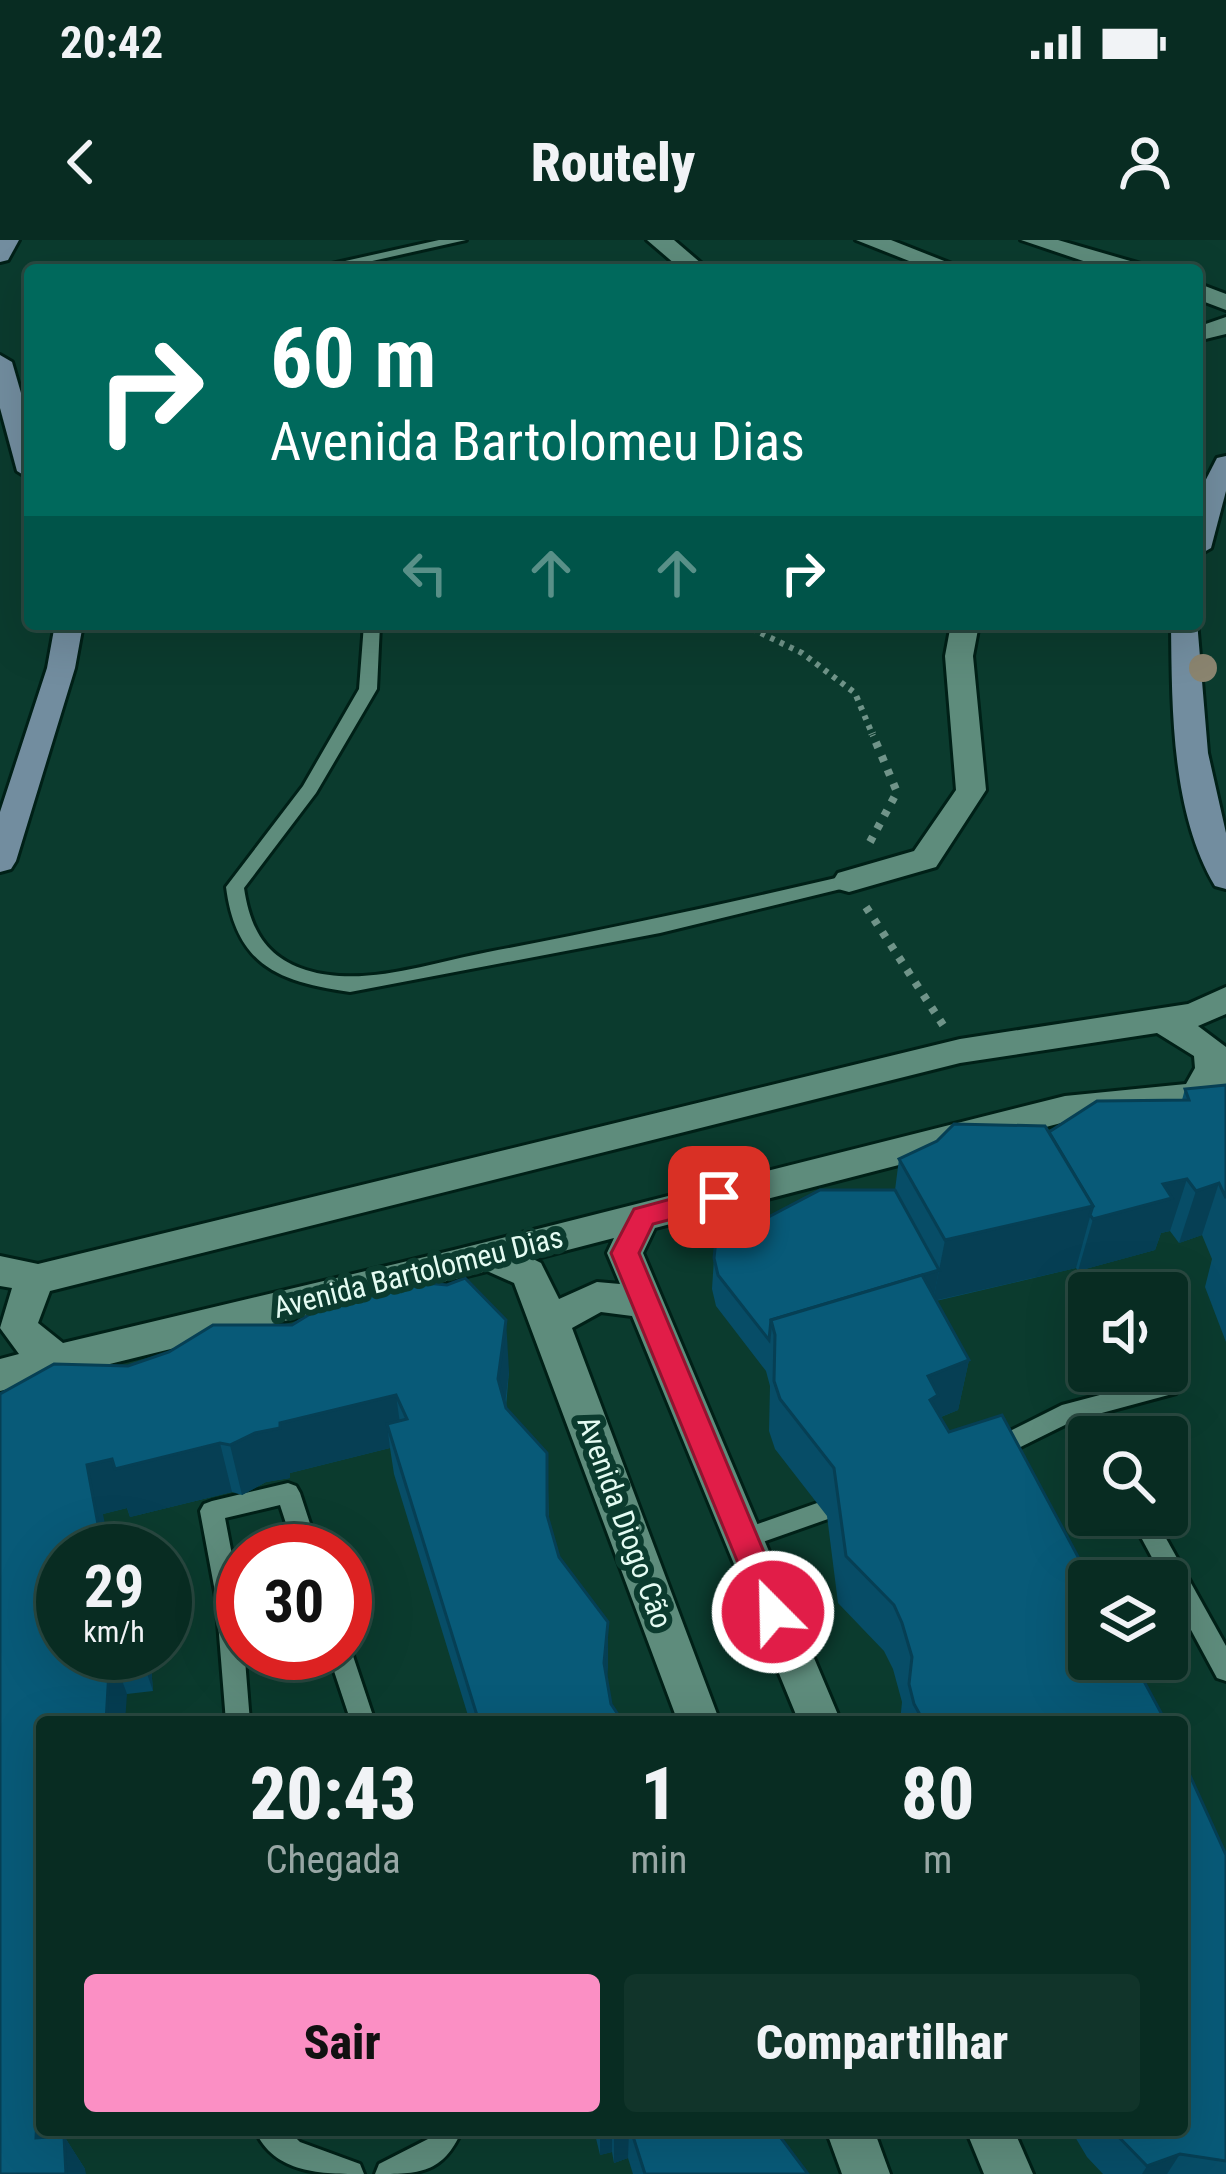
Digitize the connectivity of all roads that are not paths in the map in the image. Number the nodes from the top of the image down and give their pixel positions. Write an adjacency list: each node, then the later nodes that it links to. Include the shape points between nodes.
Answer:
1 (7, 240): 6 (street)
2 (459, 240): 7 (lane)
3 (658, 240): 8 (street)
4 (868, 240): 9 (street)
5 (1033, 240): 10 (street)
6 (0, 255)
7 (341, 264)
8 (690, 264)
9 (938, 264)
10 (1115, 264)
11 (0, 362): 12 (street)
12 (24, 449)
13 (1226, 464): 14 (street)
14 (1203, 523)
15 (68, 630): 19 (street)
16 (372, 630): 21 (lane, via 368,689 310,789 235,887 237,919 257,955 314,981 350,985 660,926)
17 (964, 630): 21 (street, via 959,656 971,790 925,859)
18 (1185, 630): 20 (street, via 1186,724)
19 (0, 861)
20 (1226, 878)
21 (849, 880)
22 (1226, 999): 23 (street)
23 (1163, 1021): 24 (street, Avenida Bartolomeu Dias, via 1210,1050); 28 (street, via 960,1051)
24 (1212, 1094): 25 (street, Avenida Bartolomeu Dias, via 1065,1109)
25 (643, 1216): 26 (street, Avenida Bartolomeu Dias); 30 (street, via 625,1253)
26 (490, 1256): 31 (street, Avenida Diogo Cão, via 528,1273); 32 (street, Avenida Bartolomeu Dias, via 155,1347)
27 (0, 1271): 28 (street)
28 (38, 1279): 29 (street); 32 (street, via 18,1326)
29 (0, 1288)
30 (644, 1302): 31 (street, via 597,1297); 42 (street)
31 (551, 1321): 48 (street, Avenida Diogo Cão)
32 (59, 1358): 33 (street, Avenida Bartolomeu Dias)
33 (0, 1375)
34 (1145, 1392): 35 (lane)
35 (1083, 1408): 36 (lane); 37 (lane)
36 (1087, 1416)
37 (997, 1458)
38 (820, 1512): 42 (lane)
39 (298, 1524): 40 (lane, via 288,1493 212,1511)
40 (216, 1532)
41 (1153, 1536): 43 (lane)
42 (743, 1539): 49 (street)
43 (1226, 1670)
44 (235, 1680): 46 (lane)
45 (349, 1680): 47 (lane)
46 (238, 1716)
47 (361, 1716)
48 (697, 1716)
49 (817, 1716)
50 (275, 2136): 54 (lane, via 291,2153)
51 (445, 2136): 55 (lane, via 438,2149)
52 (852, 2136): 56 (street)
53 (993, 2136): 57 (street)
54 (350, 2174)
55 (389, 2174)
56 (866, 2174)
57 (1009, 2174)

